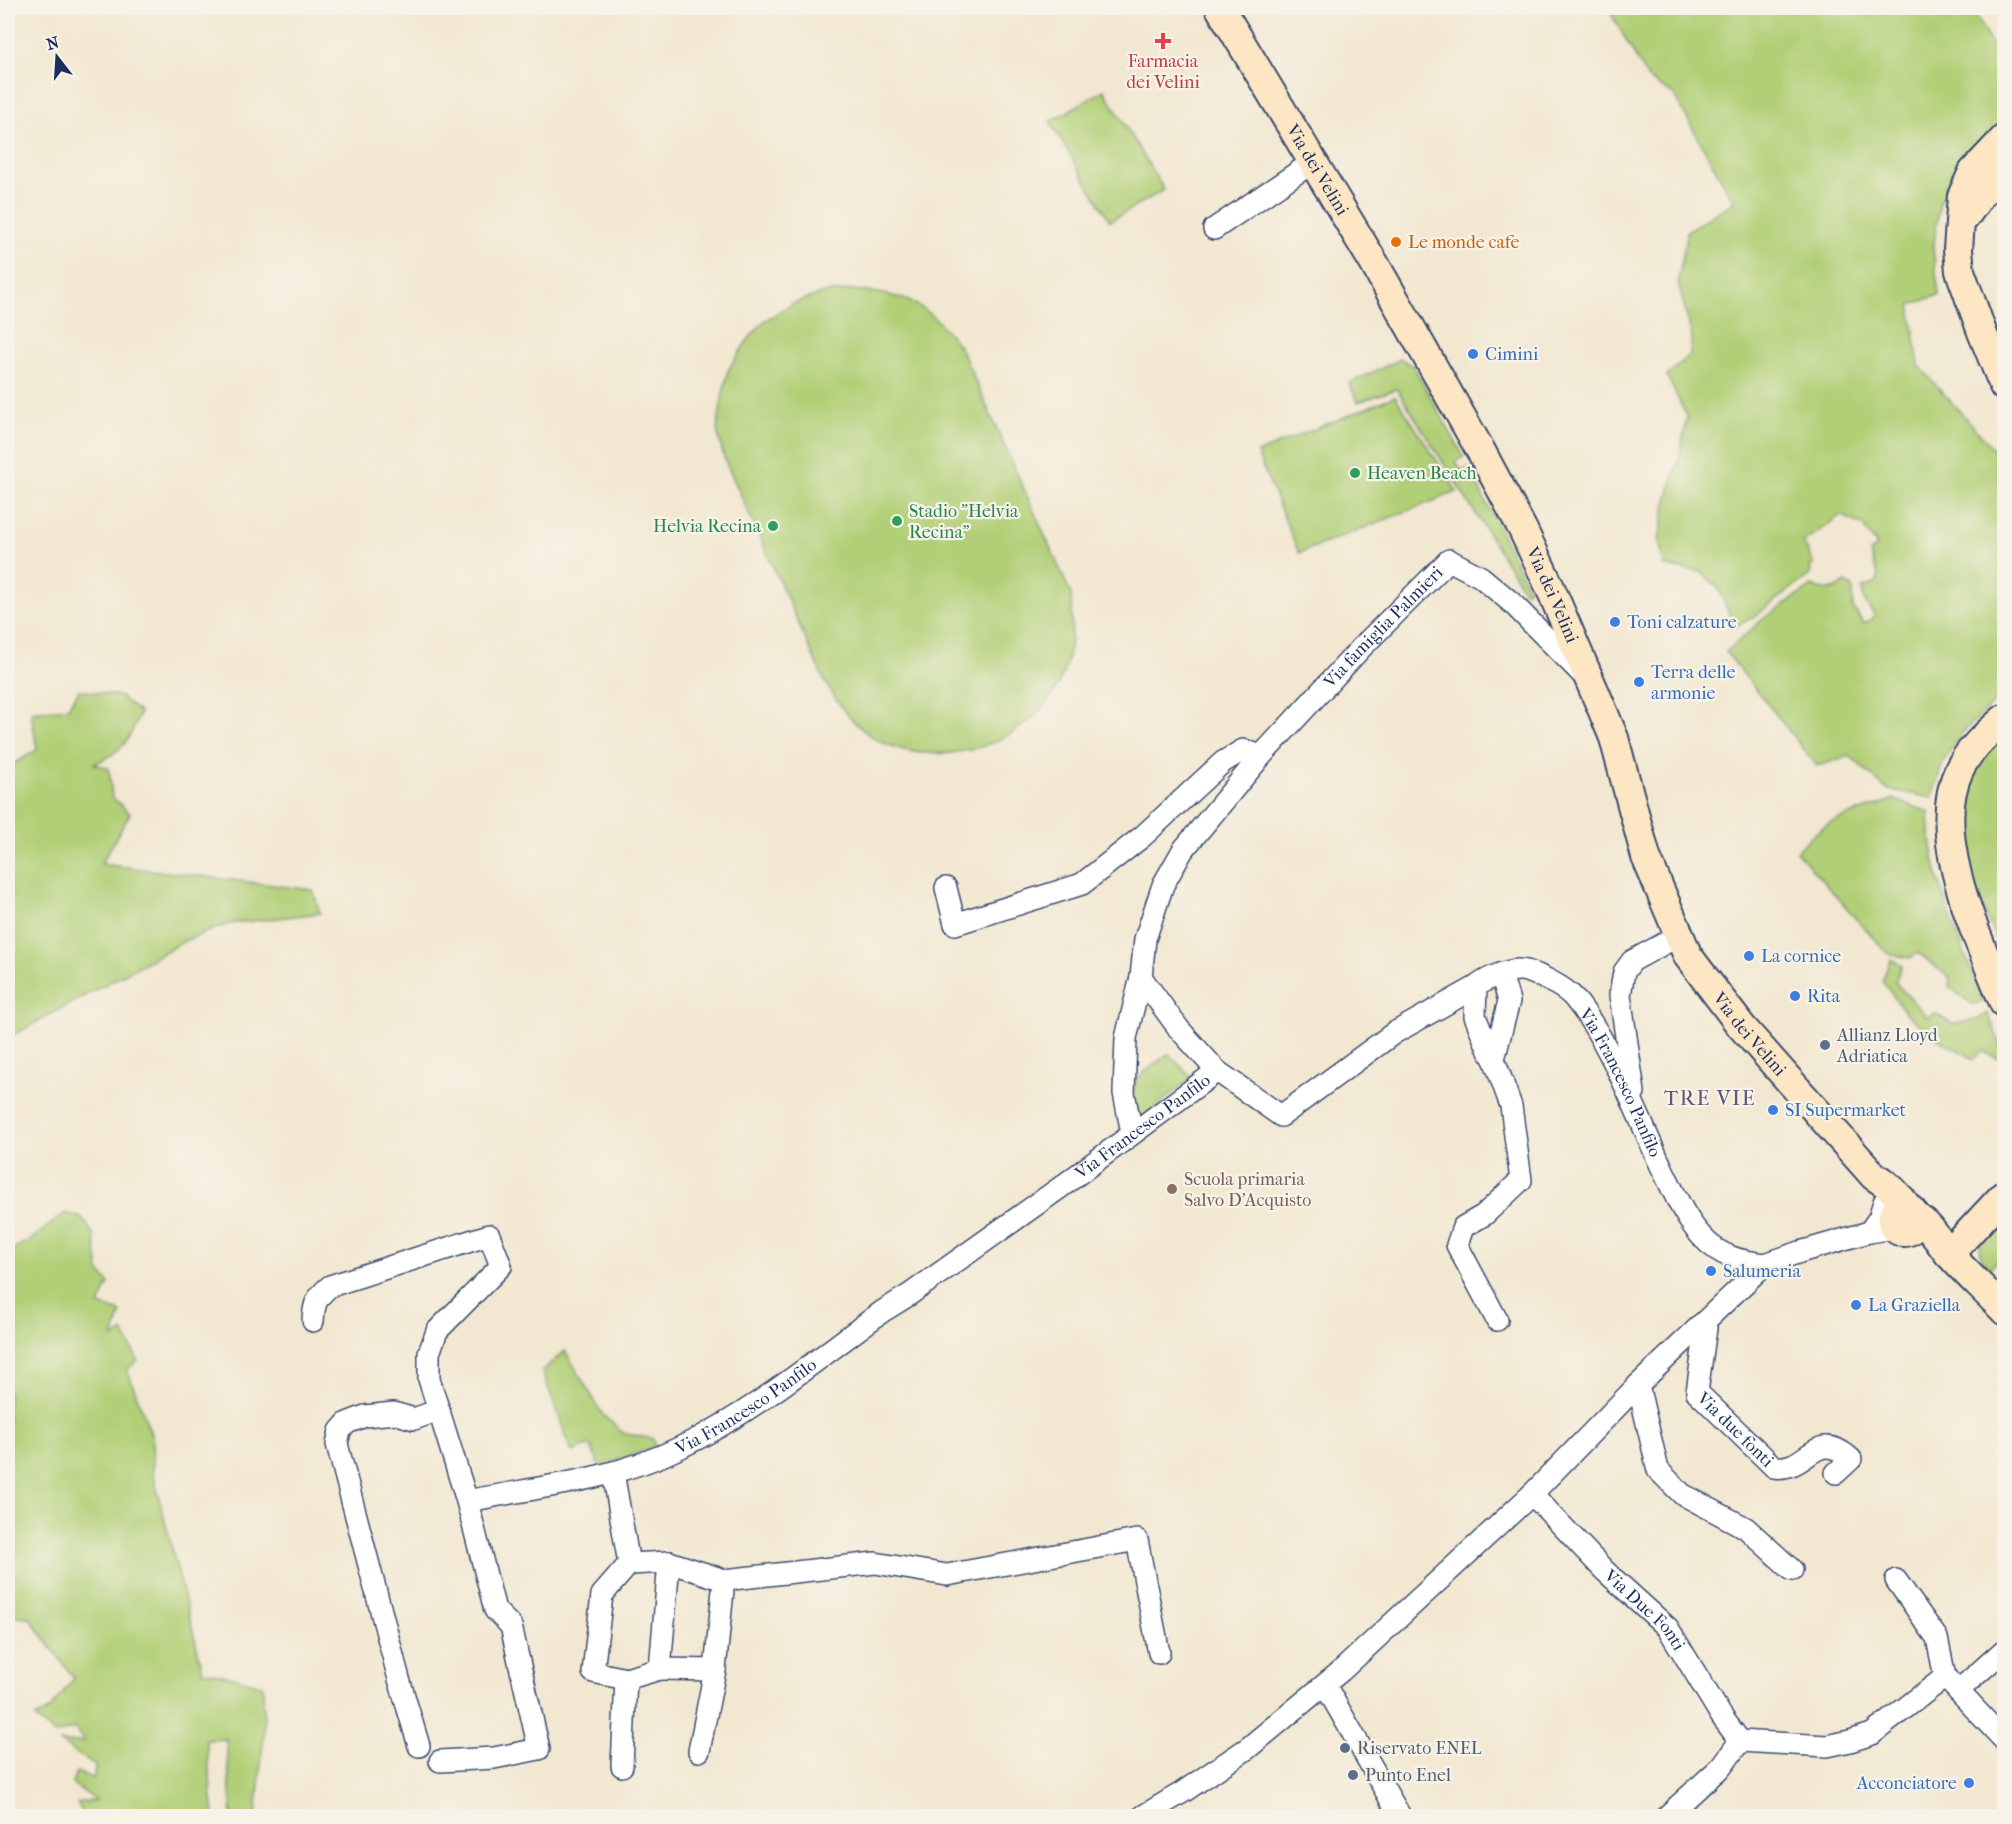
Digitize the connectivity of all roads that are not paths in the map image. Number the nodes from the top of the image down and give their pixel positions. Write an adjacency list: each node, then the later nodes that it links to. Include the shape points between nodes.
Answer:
1 (1220, 8): 3 (street, Via dei Velini)
2 (2004, 139): 5 (street, via 1973,172 1962,196)
3 (1313, 162): 6 (street); 8 (street, Via dei Velini, via 1482,453 1549,585)
4 (2004, 172): 5 (street)
5 (1960, 223): 7 (street, via 1960,271)
6 (1214, 229)
7 (2004, 386)
8 (1592, 684): 10 (street, Via famiglia Palmieri, via 1512,603 1481,577 1449,560); 12 (street, Via dei Velini, via 1614,738 1646,857)
9 (2004, 719): 16 (street, via 1969,753 1959,770 1949,806 1949,823 1965,901)
10 (1261, 756): 11 (street, via 1243,750 1223,762 1143,836 1082,884 955,924); 14 (street, Via famiglia Palmieri, via 1183,850 1163,885 1145,939)
11 (946, 888)
12 (1680, 935): 19 (street, via 1632,961 1624,972 1620,995); 22 (street, Via dei Velini, via 1688,956 1741,1026 1874,1176 1900,1196)
13 (1501, 974): 15 (street, Via Francesco Panfilo); 17 (street, via 1509,1000); 19 (street, Via Francesco Panfilo, via 1520,970 1548,980 1573,996 1598,1034)
14 (1141, 977): 18 (street, via 1179,1029); 20 (street, Via famiglia Palmieri, via 1126,1038 1124,1093)
15 (1476, 987): 17 (street, via 1475,1016); 18 (street, Via Francesco Panfilo, via 1394,1034 1281,1116)
16 (2004, 1003)
17 (1494, 1059): 26 (street, via 1511,1106 1521,1180 1484,1215 1463,1227 1457,1245)
18 (1217, 1071): 20 (street, Via Francesco Panfilo)
19 (1639, 1119): 24 (street, Via Francesco Panfilo, via 1681,1209 1702,1237 1719,1252 1737,1260)
20 (1132, 1133): 31 (street, Via Francesco Panfilo, via 1062,1187 734,1419 678,1449)
21 (2004, 1196): 23 (street)
22 (1896, 1220): 23 (street, Via dei Velini); 24 (street)
23 (1949, 1254): 25 (street, Via dei Velini)
24 (1764, 1264): 28 (street)
25 (2004, 1310)
26 (1497, 1320)
27 (313, 1321): 30 (street, via 314,1305 330,1286 489,1235 501,1266 438,1331 429,1353 429,1379)
28 (1702, 1324): 29 (street); 32 (street, Via due fonti, via 1706,1328 1697,1392 1774,1467 1792,1466 1831,1446 1851,1459)
29 (1638, 1385): 33 (street); 37 (street, via 1658,1470 1682,1494 1746,1528)
30 (439, 1410): 34 (street); 49 (street, via 414,1419 394,1413 365,1416 347,1423 337,1444)
31 (613, 1473): 34 (street, Via Francesco Panfilo); 36 (street)
32 (1836, 1473)
33 (1532, 1494): 46 (street); 48 (street, Via Due Fonti, via 1605,1571 1668,1628)
34 (467, 1501): 51 (street, via 495,1610 511,1626 539,1749 494,1758)
35 (669, 1562): 36 (street); 38 (street); 42 (street)
36 (629, 1564): 44 (street, via 602,1595 593,1672)
37 (1792, 1570)
38 (724, 1580): 41 (street, via 875,1563 947,1575 1137,1540); 43 (street)
39 (1896, 1580): 45 (street, via 1938,1638)
40 (2004, 1650): 45 (street)
41 (1159, 1653)
42 (660, 1669): 43 (street); 44 (street)
43 (715, 1670): 50 (street)
44 (626, 1679): 52 (street)
45 (1952, 1684): 47 (street); 48 (street, via 1872,1734 1850,1741 1827,1746)
46 (1325, 1685): 53 (street, via 1248,1748); 54 (street)
47 (2004, 1740)
48 (1740, 1741): 55 (street, via 1722,1766)
49 (419, 1746)
50 (699, 1751)
51 (440, 1761)
52 (622, 1766)
53 (1143, 1816)
54 (1400, 1816)
55 (1667, 1816)

